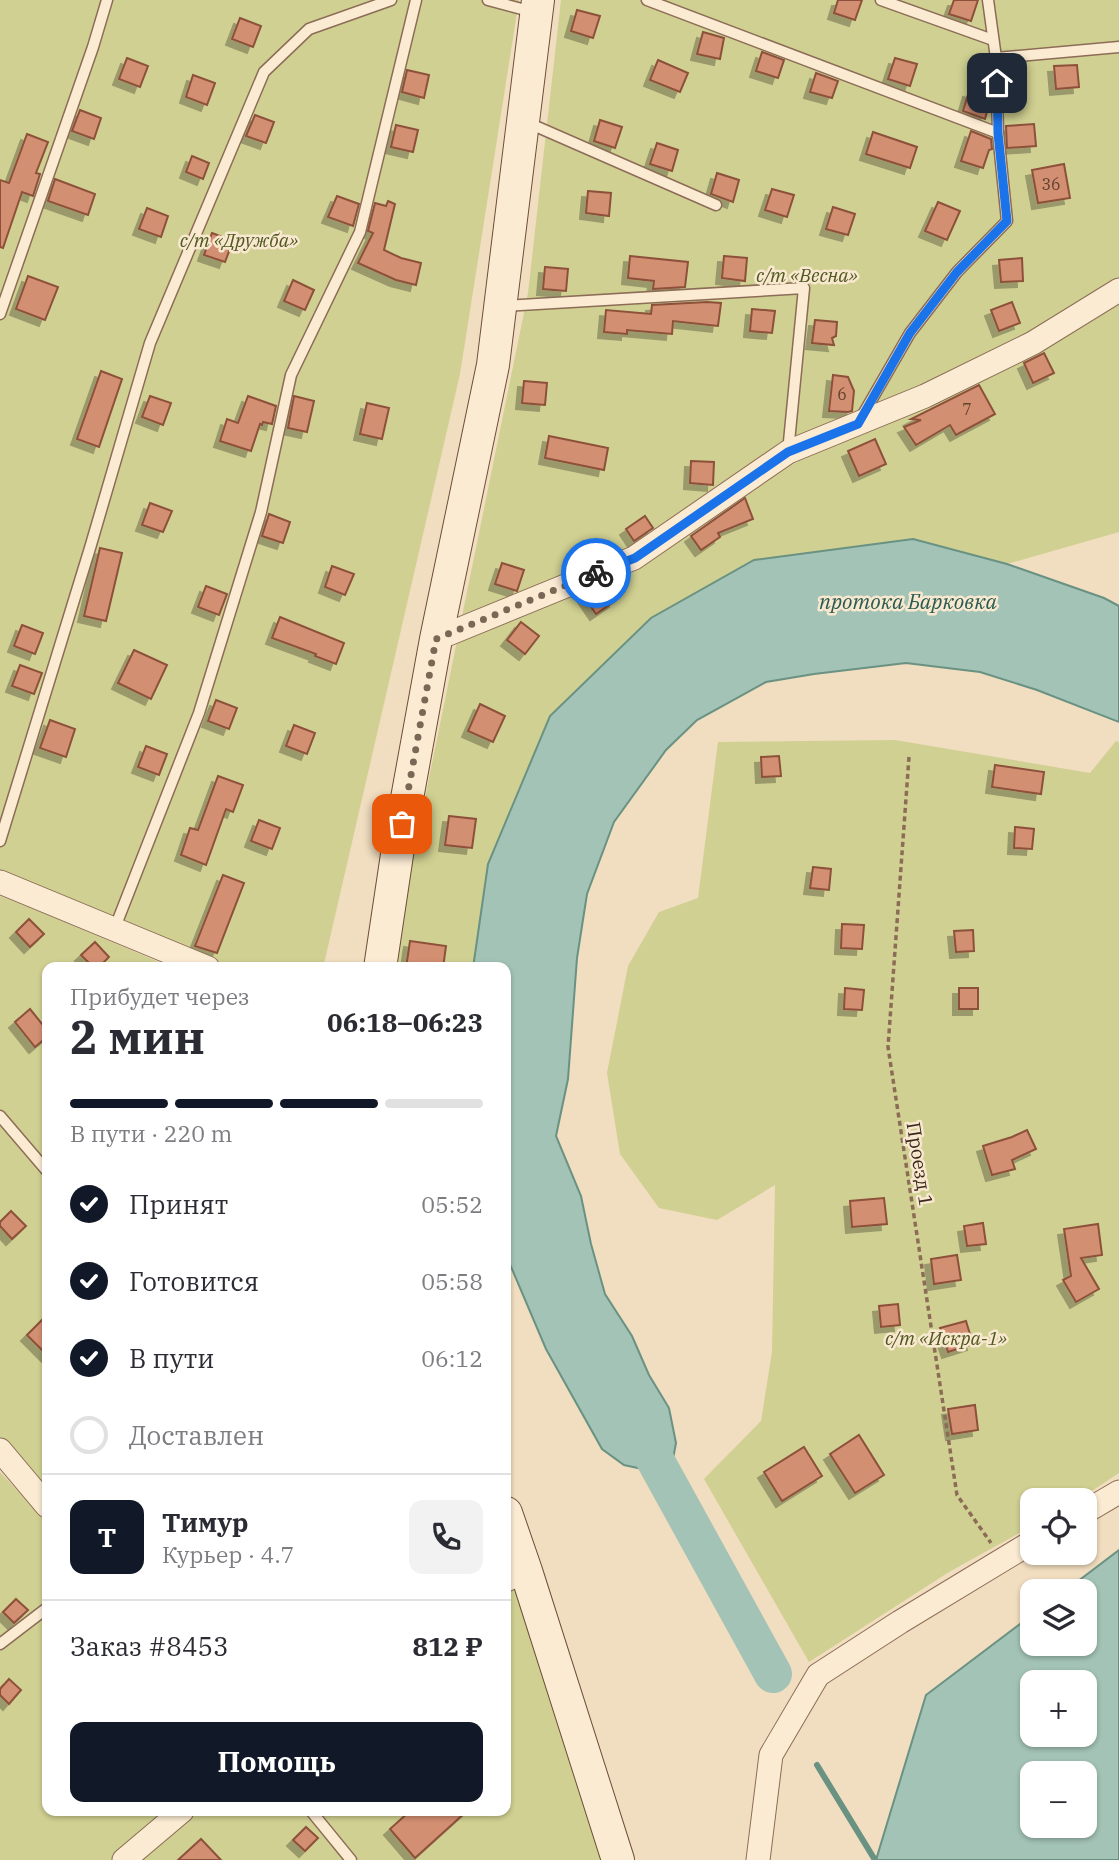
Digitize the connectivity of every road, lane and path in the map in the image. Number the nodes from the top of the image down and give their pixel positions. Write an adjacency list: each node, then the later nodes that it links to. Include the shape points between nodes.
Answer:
1 (107, 0): 17 (lane)
2 (391, 0): 22 (lane, via 309,29 264,72 150,343)
3 (416, 0): 24 (lane, via 360,232 291,376 261,512 199,713)
4 (488, 0): 8 (lane)
5 (647, 0): 13 (lane)
6 (881, 0): 9 (lane)
7 (988, 0): 9 (lane)
8 (537, 6): 12 (main road)
9 (993, 40): 11 (lane)
10 (1119, 47): 11 (lane)
11 (996, 58): 13 (lane)
12 (523, 121): 14 (lane); 16 (main road)
13 (998, 133): 18 (lane, via 1007,221 957,272 910,333)
14 (716, 205)
15 (1119, 290): 18 (street, via 1033,343)
16 (500, 306): 19 (lane, via 804,288); 20 (main road, via 494,365)
17 (0, 314)
18 (858, 424): 19 (street)
19 (788, 452): 20 (street, via 635,558)
20 (436, 639): 26 (main road)
21 (909, 757): 35 (path, Проезд 1, via 888,1047 957,1495)
22 (0, 841)
23 (0, 882): 24 (street)
24 (114, 930): 25 (street)
25 (193, 962)
26 (381, 962)
27 (0, 1115): 28 (lane)
28 (42, 1165)
29 (0, 1450): 31 (street)
30 (1119, 1492): 32 (street)
31 (42, 1500)
32 (1097, 1505)
33 (511, 1544): 36 (main road)
34 (1020, 1549): 35 (street)
35 (1003, 1559): 44 (street, via 818,1675 771,1755)
36 (516, 1575): 43 (main road)
37 (42, 1612): 38 (lane)
38 (0, 1644)
39 (176, 1816): 41 (street)
40 (315, 1816): 42 (lane)
41 (124, 1860)
42 (351, 1860)
43 (618, 1860)
44 (758, 1860)

